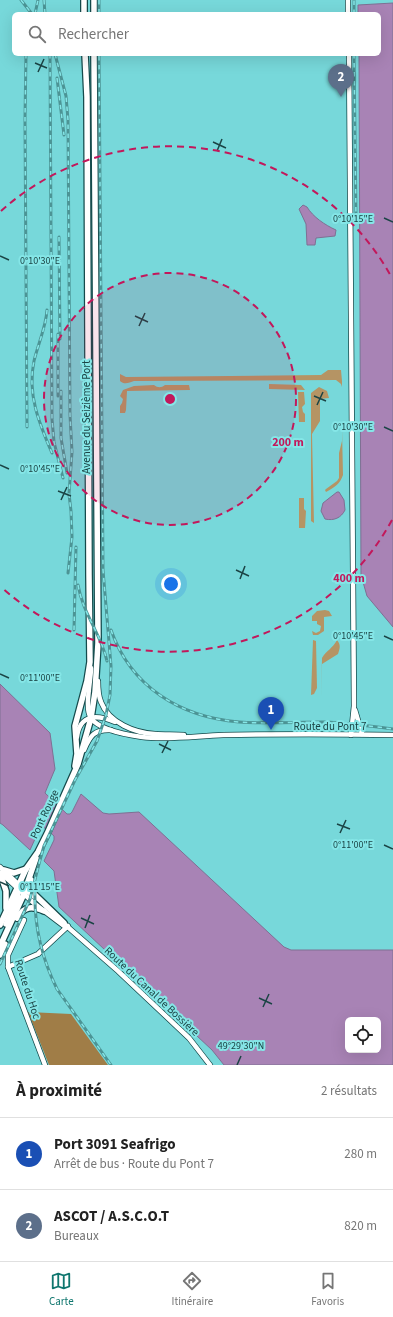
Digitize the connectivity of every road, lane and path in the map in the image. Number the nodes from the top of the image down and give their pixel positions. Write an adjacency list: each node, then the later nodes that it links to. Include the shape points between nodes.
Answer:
1 (84, 0): 4 (main road)
2 (94, 0): 5 (main road)
3 (348, 0): 6 (street)
4 (84, 12)
5 (94, 12)
6 (348, 12)
7 (85, 56): 11 (main road, Avenue du Seizième Port)
8 (94, 56): 10 (main road, Avenue du Seizième Port)
9 (349, 56): 12 (street)
10 (98, 643): 13 (main road, Avenue du Seizième Port); 14 (street, via 98,695 109,714)
11 (90, 662): 13 (street, via 88,709); 20 (main road, Avenue du Seizième Port, via 76,720)
12 (354, 706): 16 (street); 17 (street)
13 (91, 718): 14 (street, via 103,717); 15 (street, via 99,725); 20 (street, via 79,727); 21 (main road, Avenue du Seizième Port)
14 (124, 726): 19 (street, via 144,733)
15 (115, 731): 19 (street, via 148,737); 21 (street, via 93,734)
16 (362, 734): 17 (street, Route du Pont 7); 18 (street, Route du Pont 7)
17 (351, 735): 19 (street, Route du Pont 7)
18 (393, 735)
19 (195, 736)
20 (76, 744): 22 (main road, Avenue du Seizième Port)
21 (78, 764): 22 (main road, Avenue du Seizième Port)
22 (73, 776): 23 (main road, Avenue du Seizième Port)
23 (69, 785): 24 (main road, Pont Rouge)
24 (29, 870): 25 (main road, via 14,873); 26 (main road); 26 (main road); 31 (main road, via 32,891)
25 (1, 871): 26 (street, Route du Canal de Bossière); 28 (main road, via 7,897)
26 (21, 890): 27 (street, Route du Canal de Bossière); 28 (main road); 31 (street, Route du Canal de Bossière); 32 (main road); 33 (main road)
27 (44, 911): 31 (street, Route du Canal de Bossière); 34 (main road, via 30,907 21,912)
28 (4, 916): 30 (main road)
29 (24, 920): 35 (street, Route du Hoc, via 8,955)
30 (0, 925)
31 (66, 926): 35 (street, via 38,954); 37 (street, Route du Canal de Bossière, via 189,1038)
32 (0, 939)
33 (0, 946)
34 (0, 954)
35 (8, 967): 36 (street, Route du Hoc)
36 (45, 1065)
37 (210, 1065)

